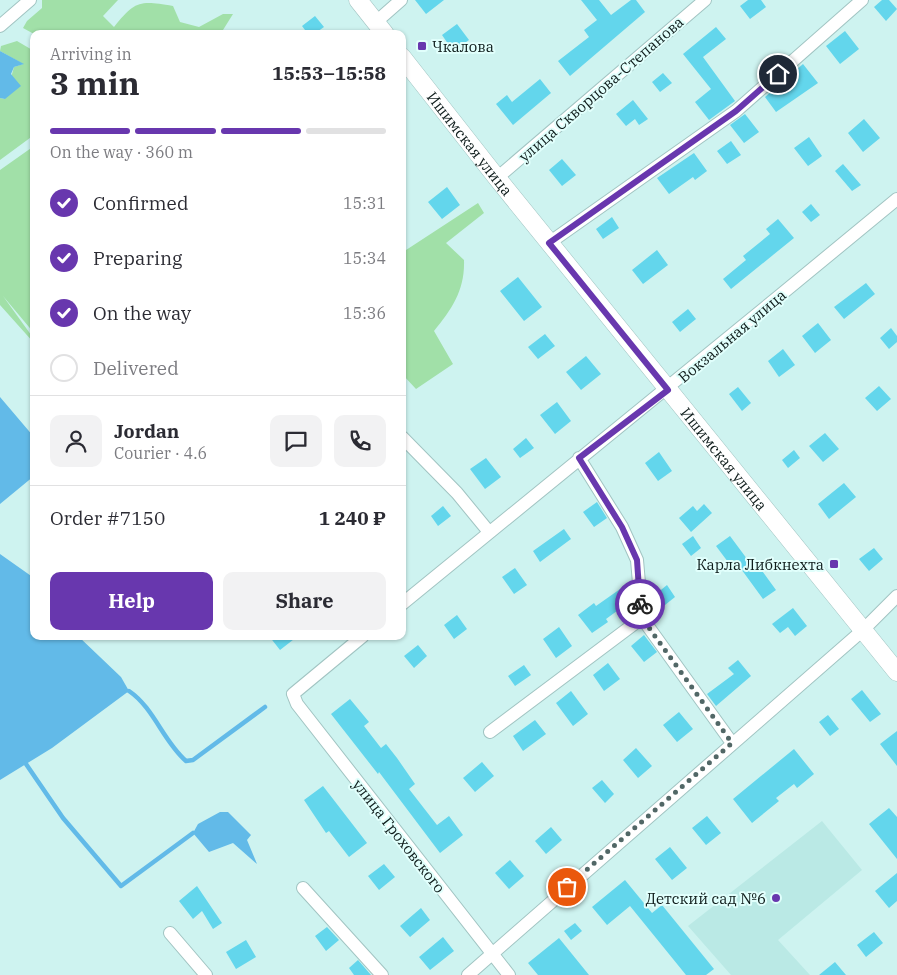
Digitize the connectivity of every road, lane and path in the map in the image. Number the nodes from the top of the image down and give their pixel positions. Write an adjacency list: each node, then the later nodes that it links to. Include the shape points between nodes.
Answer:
1 (30, 0): 6 (street)
2 (358, 0): 7 (main road)
3 (400, 0): 7 (street)
4 (705, 0): 9 (street, улица Скворцова-Степанова)
5 (862, 0): 11 (street, via 736,111)
6 (0, 26)
7 (380, 28)
8 (406, 61): 9 (main road, Ишимская улица)
9 (497, 178): 11 (main road, Ишимская улица)
10 (897, 199): 12 (street, Вокзальная улица)
11 (549, 243): 12 (main road, Ишимская улица)
12 (668, 390): 14 (street, Вокзальная улица); 19 (main road, Ишимская улица)
13 (406, 441): 15 (street, via 458,493)
14 (579, 458): 15 (street, Вокзальная улица); 18 (street, via 622,527 637,560)
15 (489, 532): 17 (street, Вокзальная улица)
16 (897, 596): 19 (street)
17 (406, 601)
18 (642, 618): 22 (street); 23 (street)
19 (863, 630): 21 (main road, Ишимская улица); 23 (street)
20 (358, 640): 26 (street, улица Гроховского, via 293,694 309,720)
21 (897, 672)
22 (490, 732)
23 (732, 743): 26 (street)
24 (304, 888): 28 (street)
25 (170, 933): 27 (street)
26 (492, 952): 29 (street); 30 (street, улица Гроховского)
27 (206, 975)
28 (382, 975)
29 (468, 975)
30 (509, 975)

